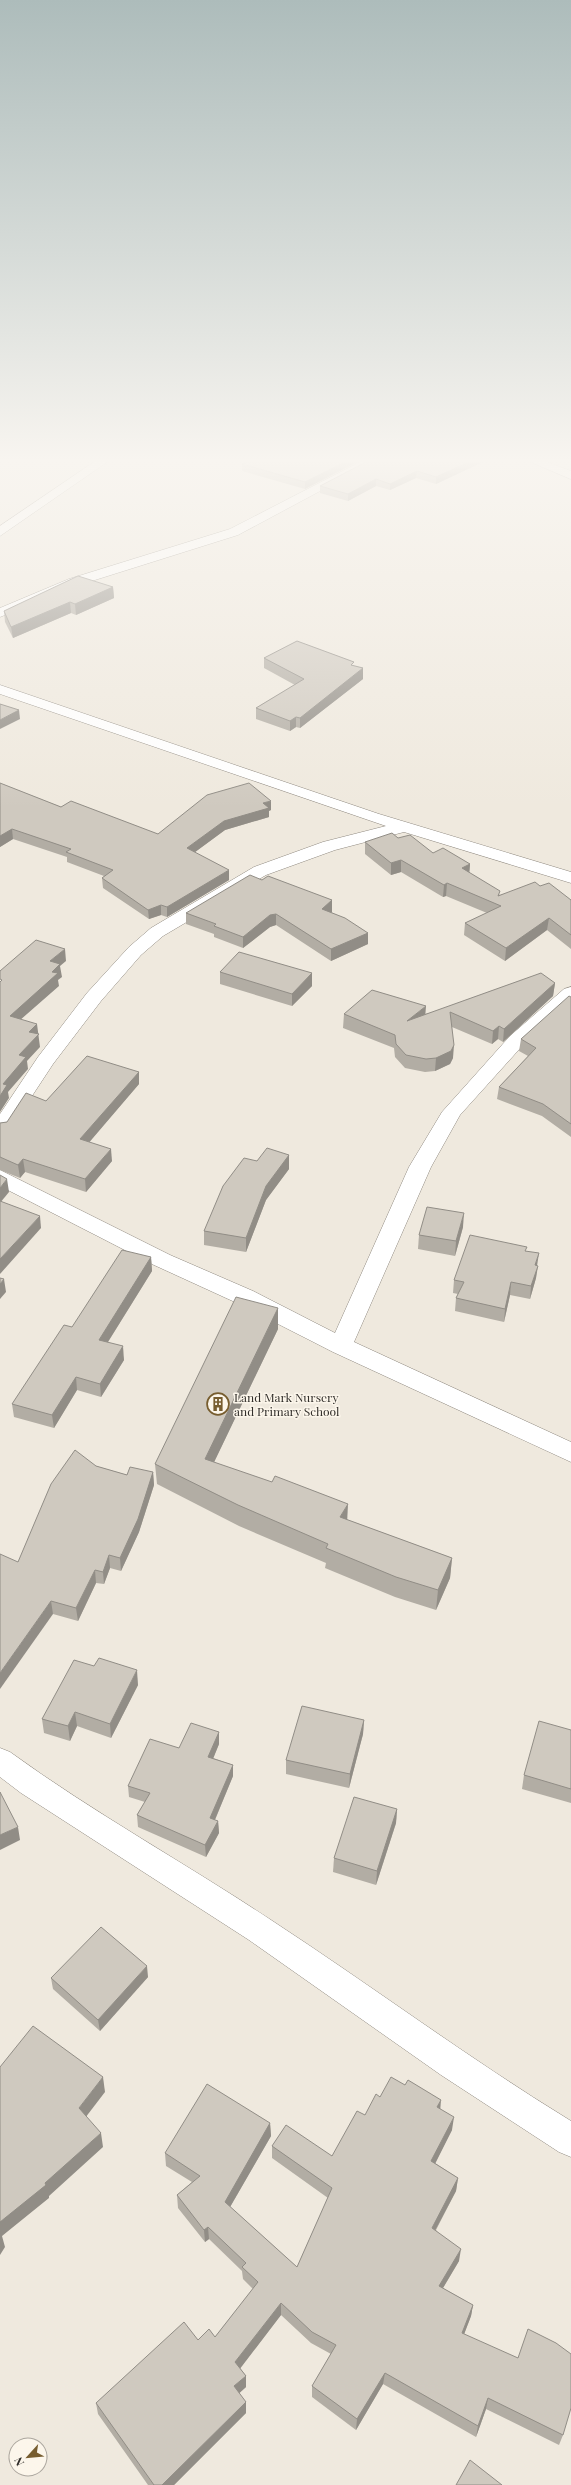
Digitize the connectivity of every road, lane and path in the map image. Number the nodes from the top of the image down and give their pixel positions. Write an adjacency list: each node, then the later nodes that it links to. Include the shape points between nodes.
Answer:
1 (93, 576): 2 (street)
2 (0, 613)
3 (0, 689): 4 (street)
4 (404, 827): 5 (street); 7 (street, via 329,846 260,871 157,932 135,950 94,997 45,1061)
5 (571, 878)
6 (571, 992): 9 (street, via 517,1040 452,1112 420,1167)
7 (0, 1130)
8 (0, 1177): 9 (street, via 162,1260 244,1297)
9 (341, 1346): 10 (street)
10 (571, 1453)
11 (0, 1761): 12 (street, via 40,1792 259,1929 505,2100)
12 (571, 2140)

